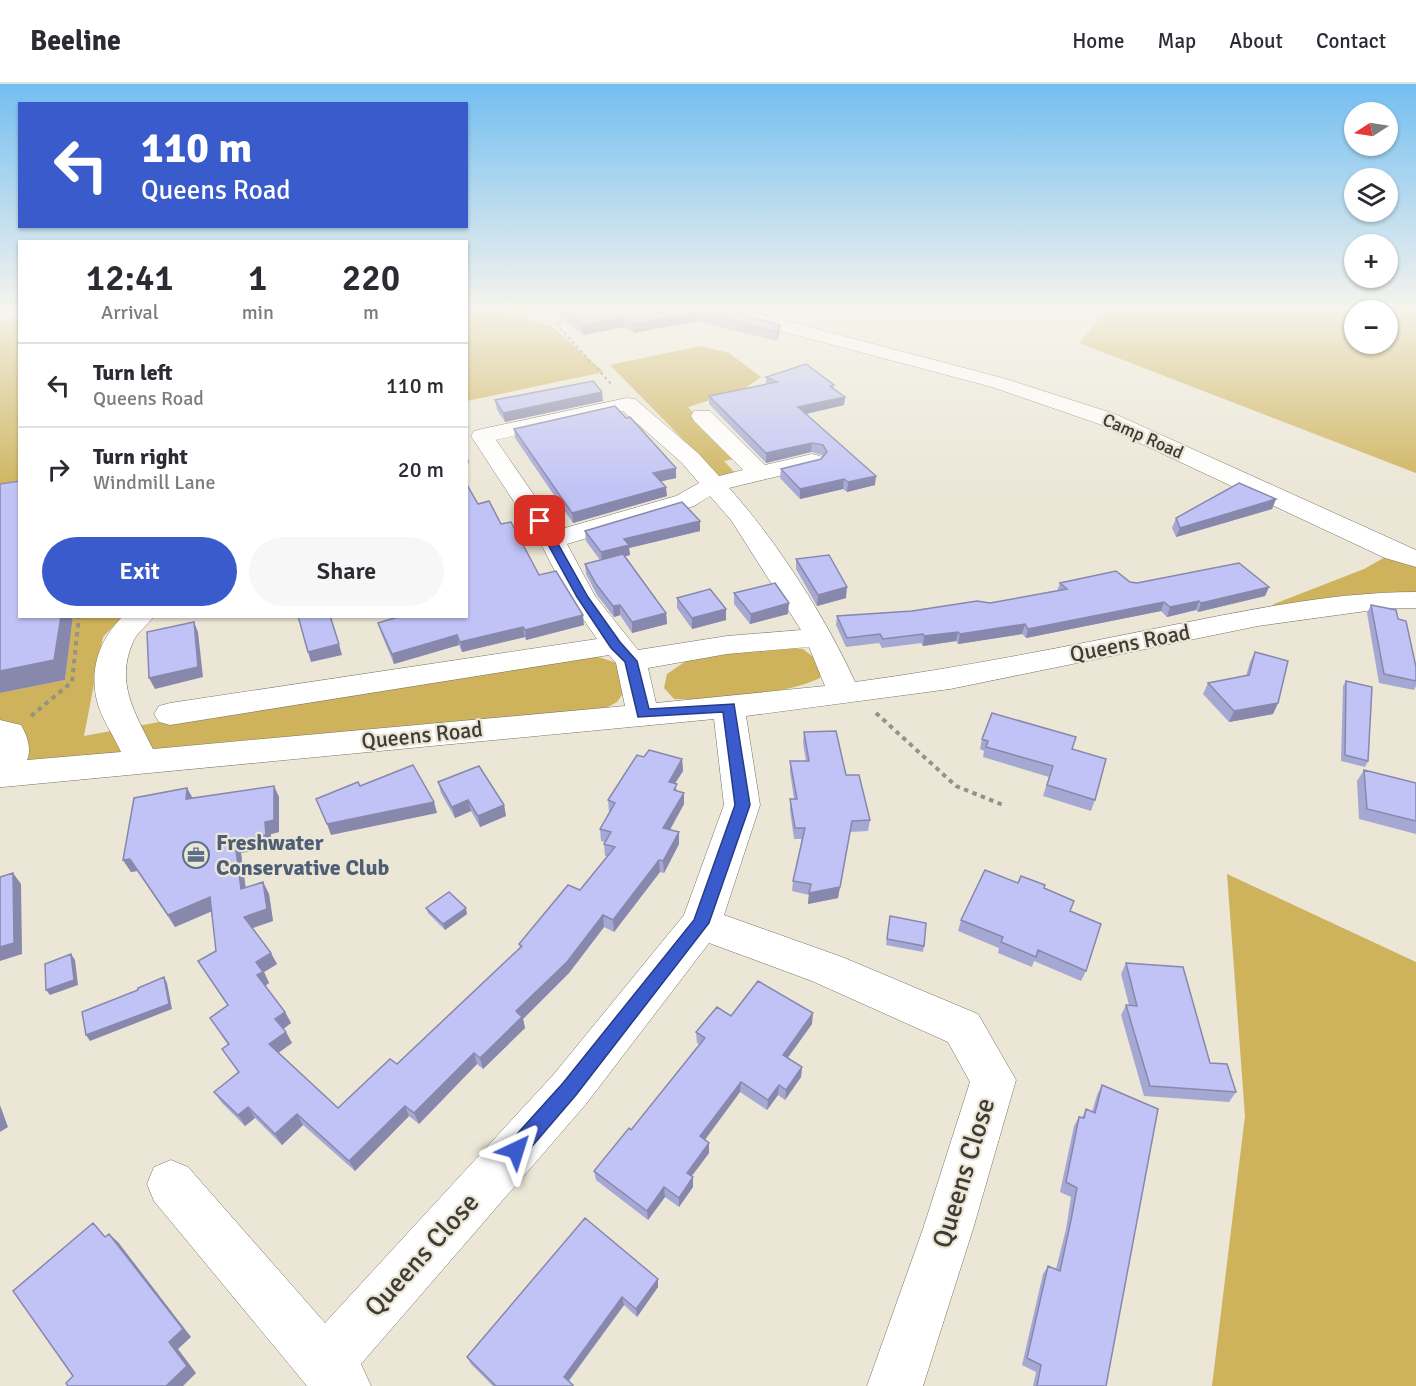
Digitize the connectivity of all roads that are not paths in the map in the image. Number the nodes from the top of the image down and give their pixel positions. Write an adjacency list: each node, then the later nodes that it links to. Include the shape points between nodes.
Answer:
1 (957, 370): 7 (street, Camp Road, via 1107,419)
2 (702, 416): 4 (street)
3 (812, 461): 4 (street)
4 (760, 473): 5 (street)
5 (714, 484): 6 (street, via 685,501); 6 (street, via 627,404 482,436); 10 (street, via 741,516)
6 (552, 540): 11 (street, via 582,597)
7 (1416, 559)
8 (1416, 600): 12 (street, Queens Road, via 1258,617 950,679)
9 (138, 618): 17 (street, via 119,637 110,670 113,702)
10 (820, 637): 11 (street); 12 (street)
11 (623, 653): 14 (street); 15 (street, via 642,700)
12 (849, 693): 13 (street, Queens Road)
13 (729, 707): 15 (street, Queens Road); 19 (street, Queens Close, via 742,805)
14 (170, 714)
15 (643, 714): 17 (street, Queens Road)
16 (5, 732): 18 (street, via 13,754)
17 (143, 762): 18 (street, Queens Road)
18 (2, 775)
19 (701, 923): 21 (street, Queens Close, via 570,1089); 22 (street, Queens Close, via 827,969 963,1028 993,1080)
20 (171, 1184): 21 (street, Queens Close)
21 (333, 1375)
22 (895, 1386)

